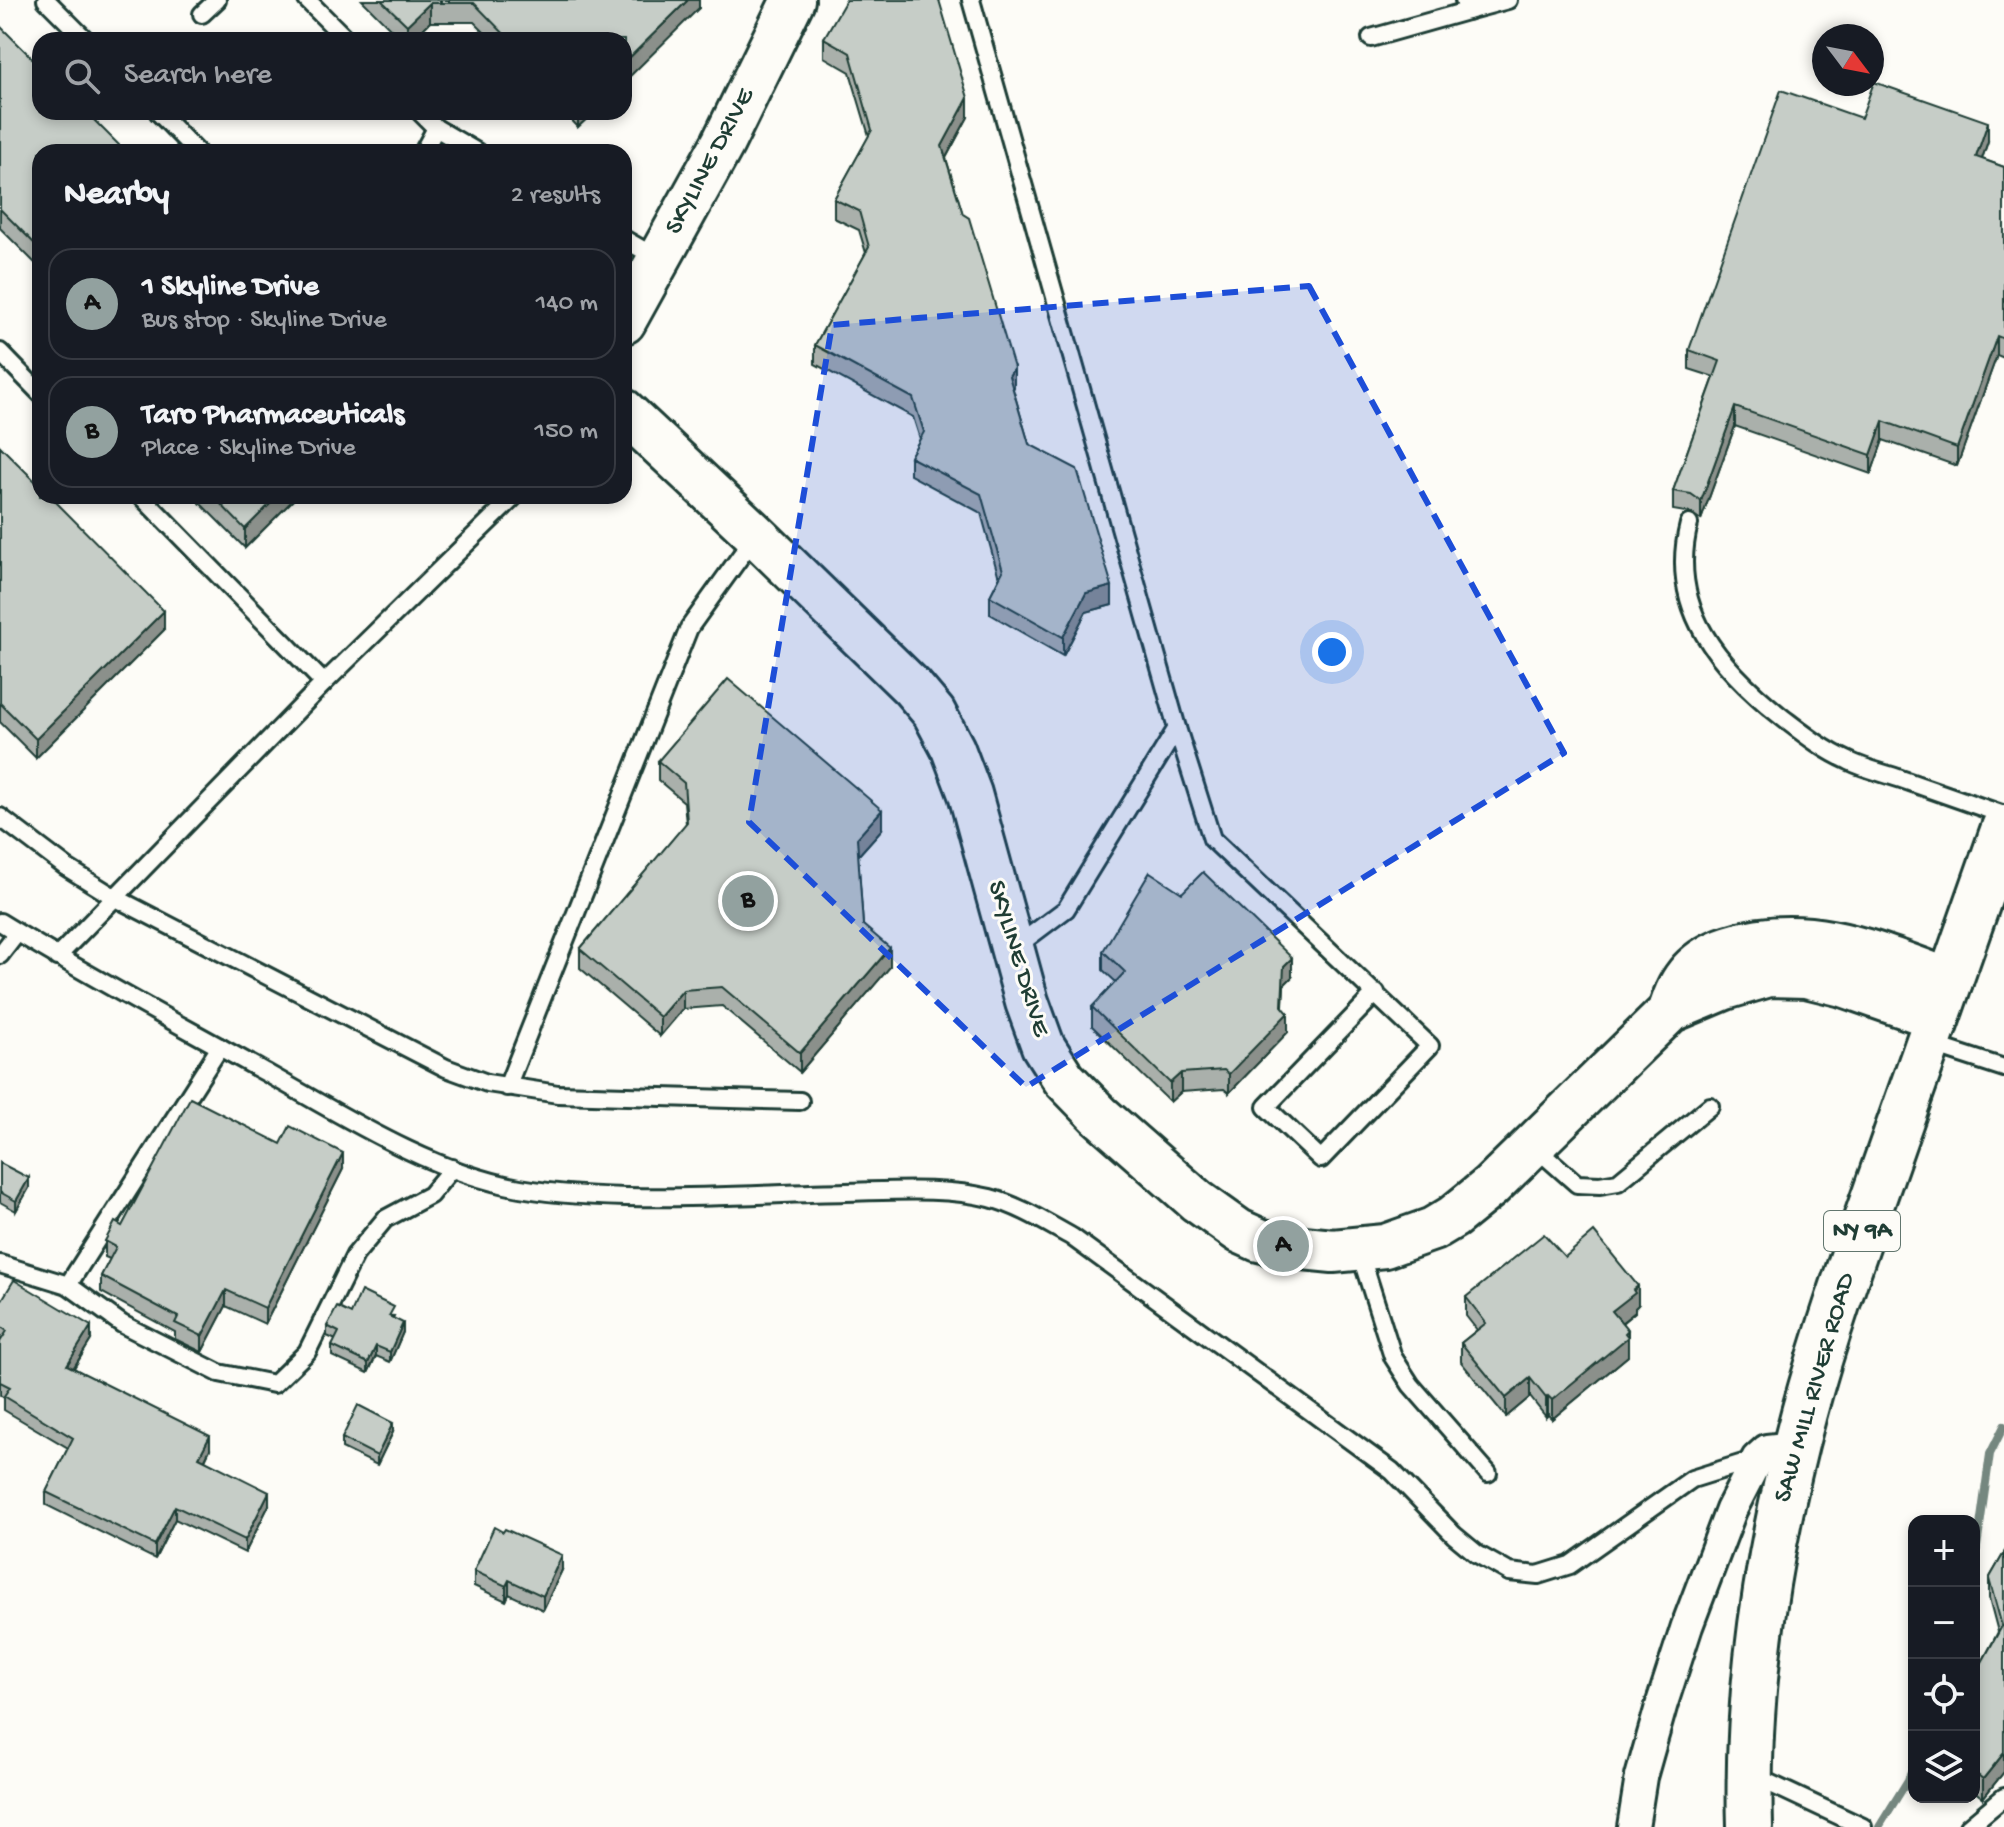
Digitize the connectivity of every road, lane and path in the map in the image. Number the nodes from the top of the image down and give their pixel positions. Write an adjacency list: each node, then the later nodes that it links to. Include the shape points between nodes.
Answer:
1 (46, 0): 9 (lane)
2 (217, 0): 8 (lane)
3 (307, 0): 10 (lane)
4 (793, 0): 18 (street, SKYLINE DRIVE, via 723,143)
5 (971, 0): 28 (lane)
6 (1508, 0): 7 (lane)
7 (1466, 6): 11 (lane)
8 (202, 14)
9 (78, 32)
10 (339, 32)
11 (1371, 38)
12 (166, 120): 15 (lane)
13 (428, 120): 14 (lane)
14 (436, 128): 16 (lane); 17 (lane)
15 (189, 144)
16 (427, 144)
17 (463, 144)
18 (641, 249): 19 (street, SKYLINE DRIVE)
19 (632, 288)
20 (0, 352): 21 (lane)
21 (32, 385)
22 (632, 419): 26 (street, SKYLINE DRIVE)
23 (149, 504): 27 (lane)
24 (507, 504): 27 (lane)
25 (1689, 524): 29 (lane, via 1683,575 1690,607 1727,668 1768,706 1850,762)
26 (756, 535): 35 (street, SKYLINE DRIVE, via 934,713 970,794); 42 (lane, via 689,628)
27 (324, 683): 32 (lane)
28 (1177, 728): 35 (lane, via 1066,909); 38 (lane, via 1212,839)
29 (2004, 815)
30 (0, 817): 32 (lane)
31 (2004, 828): 39 (main road, SAW MILL RIVER ROAD / NY 9A)
32 (114, 897): 37 (lane); 42 (lane, via 446,1068)
33 (0, 922): 34 (lane)
34 (17, 933): 36 (lane); 37 (lane)
35 (1012, 949): 47 (street, SKYLINE DRIVE, via 1035,1027 1053,1064 1079,1096 1177,1185 1218,1218 1259,1240 1308,1250)
36 (0, 955)
37 (57, 957): 40 (lane)
38 (1376, 993): 38 (lane, via 1430,1046 1321,1159 1266,1107)
39 (1939, 1014): 41 (lane); 45 (street, SKYLINE DRIVE, via 1788,974 1753,978 1670,1011); 50 (main road, SAW MILL RIVER ROAD / NY 9A, via 1845,1279)
40 (220, 1047): 46 (lane, via 375,1133); 49 (lane)
41 (2004, 1068)
42 (507, 1087): 43 (lane, via 558,1094)
43 (800, 1101)
44 (1710, 1106): 45 (lane, via 1618,1182 1577,1184)
45 (1533, 1145): 47 (street, SKYLINE DRIVE, via 1472,1202 1433,1229)
46 (452, 1168): 49 (lane, via 430,1195 385,1219 355,1255 307,1352 274,1384 219,1373 122,1324); 50 (lane, via 519,1187 615,1196 954,1193 1021,1208 1072,1237 1392,1471 1454,1535 1509,1572 1538,1575 1570,1565 1692,1479)
47 (1359, 1250): 51 (lane, via 1393,1357)
48 (0, 1264): 49 (lane)
49 (68, 1285)
50 (1776, 1453): 52 (main road, SAW MILL RIVER ROAD / NY 9A, via 1781,1507 1754,1693); 55 (street, via 1731,1510 1687,1626 1641,1777)
51 (1488, 1473)
52 (1750, 1774): 54 (lane); 56 (main road, SAW MILL RIVER ROAD / NY 9A)
53 (2001, 1803): 57 (lane)
54 (1858, 1824)
55 (1633, 1827)
56 (1750, 1827)
57 (1968, 1827)

